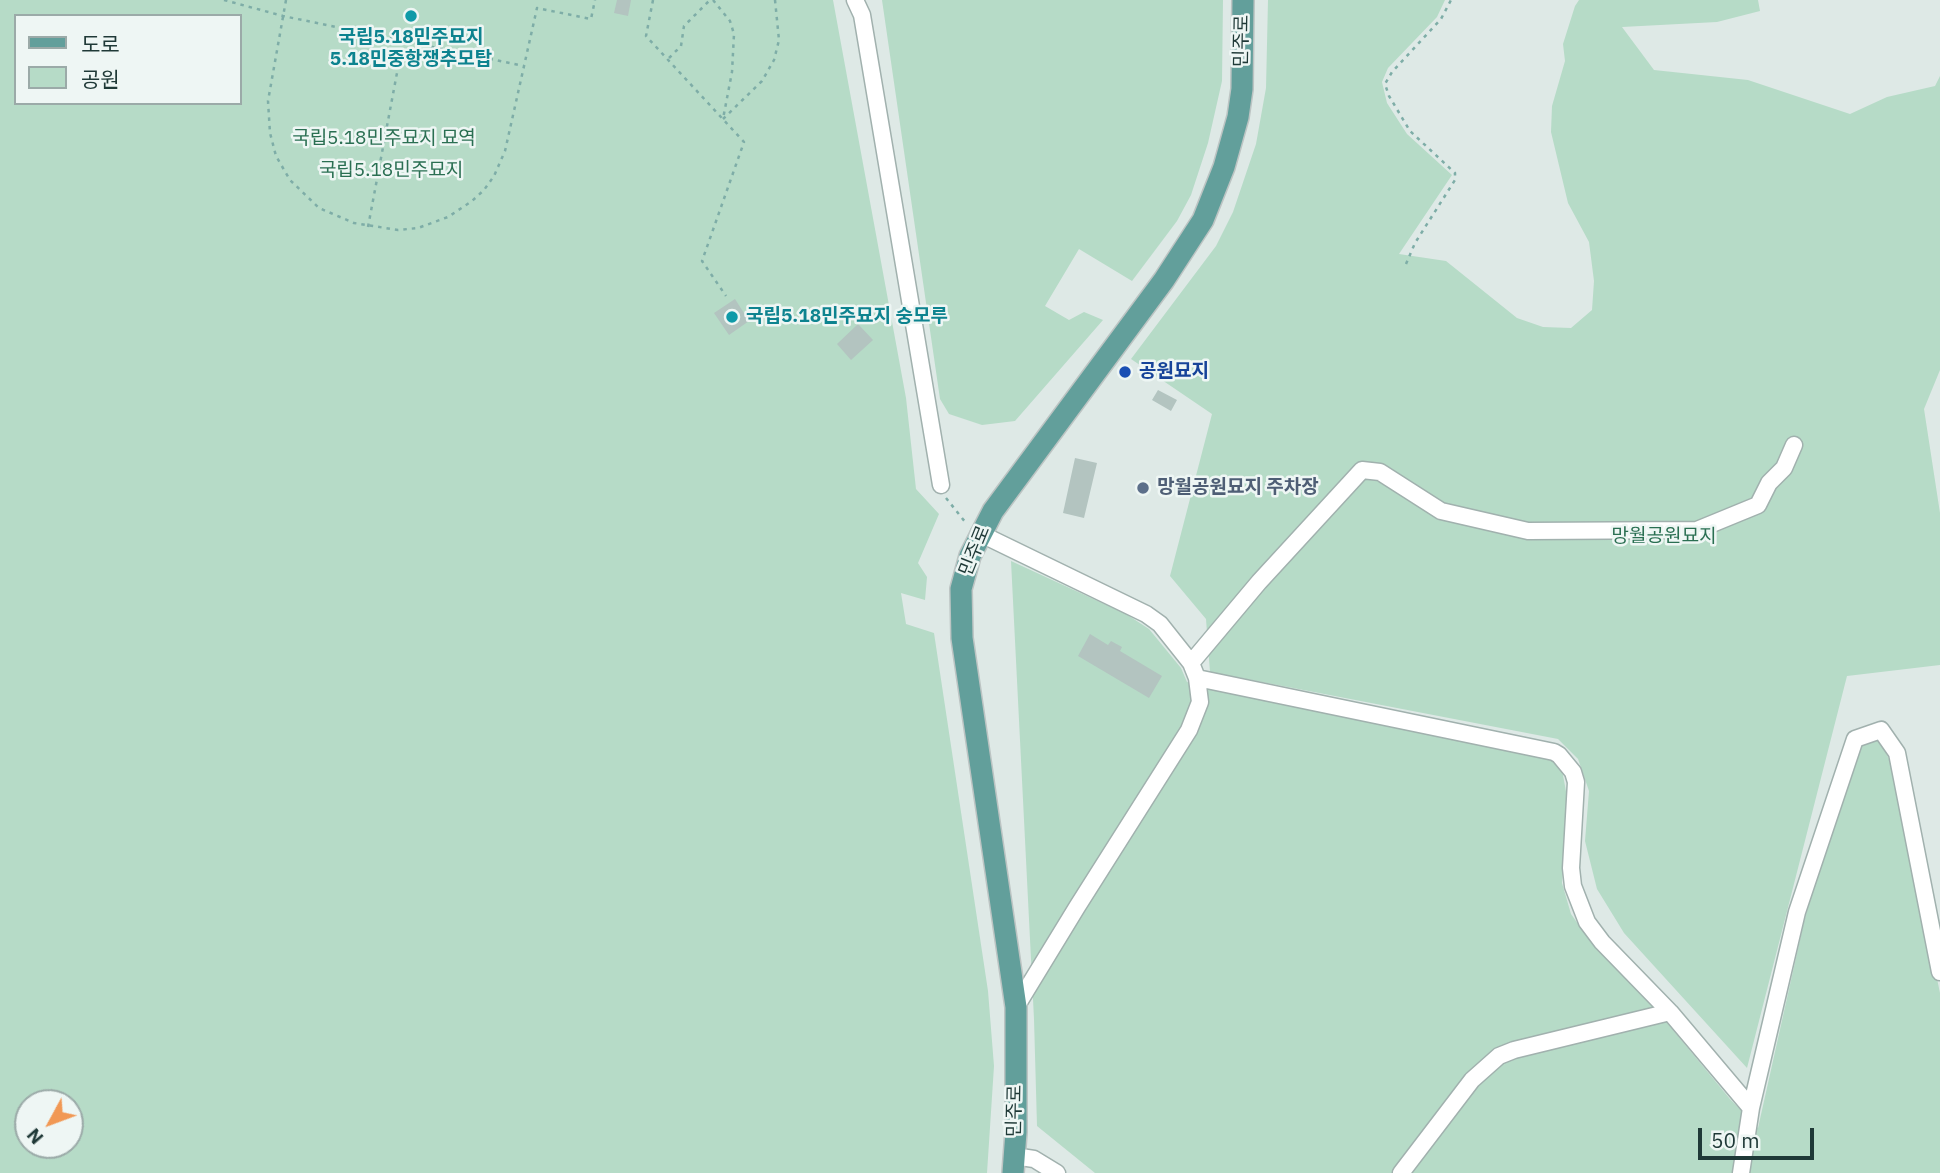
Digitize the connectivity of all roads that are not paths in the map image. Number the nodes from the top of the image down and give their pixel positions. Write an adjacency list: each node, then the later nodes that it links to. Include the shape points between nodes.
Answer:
1 (855, 0): 4 (lane, via 862,15)
2 (1243, 0): 5 (main road, 민주로, via 1238,117 1203,220)
3 (1794, 444): 6 (lane, via 1784,468 1769,483 1758,505 1697,530 1528,531 1441,511 1380,472 1362,470 1259,582)
4 (941, 485)
5 (979, 533): 6 (lane, via 1146,614 1160,624); 8 (main road, 민주로, via 961,589 962,638)
6 (1194, 670): 8 (lane, via 1200,702 1189,730); 9 (lane, via 1554,751 1576,782 1571,868 1576,899 1602,942)
7 (1940, 972): 10 (lane, via 1896,753 1881,730 1855,739 1797,912)
8 (1016, 1007): 11 (main road, 민주로)
9 (1670, 1012): 10 (lane); 14 (lane, via 1499,1056 1472,1080)
10 (1751, 1108): 12 (lane)
11 (1013, 1164): 13 (lane, via 1034,1159)
12 (1740, 1172)
13 (1057, 1173)
14 (1401, 1173)

